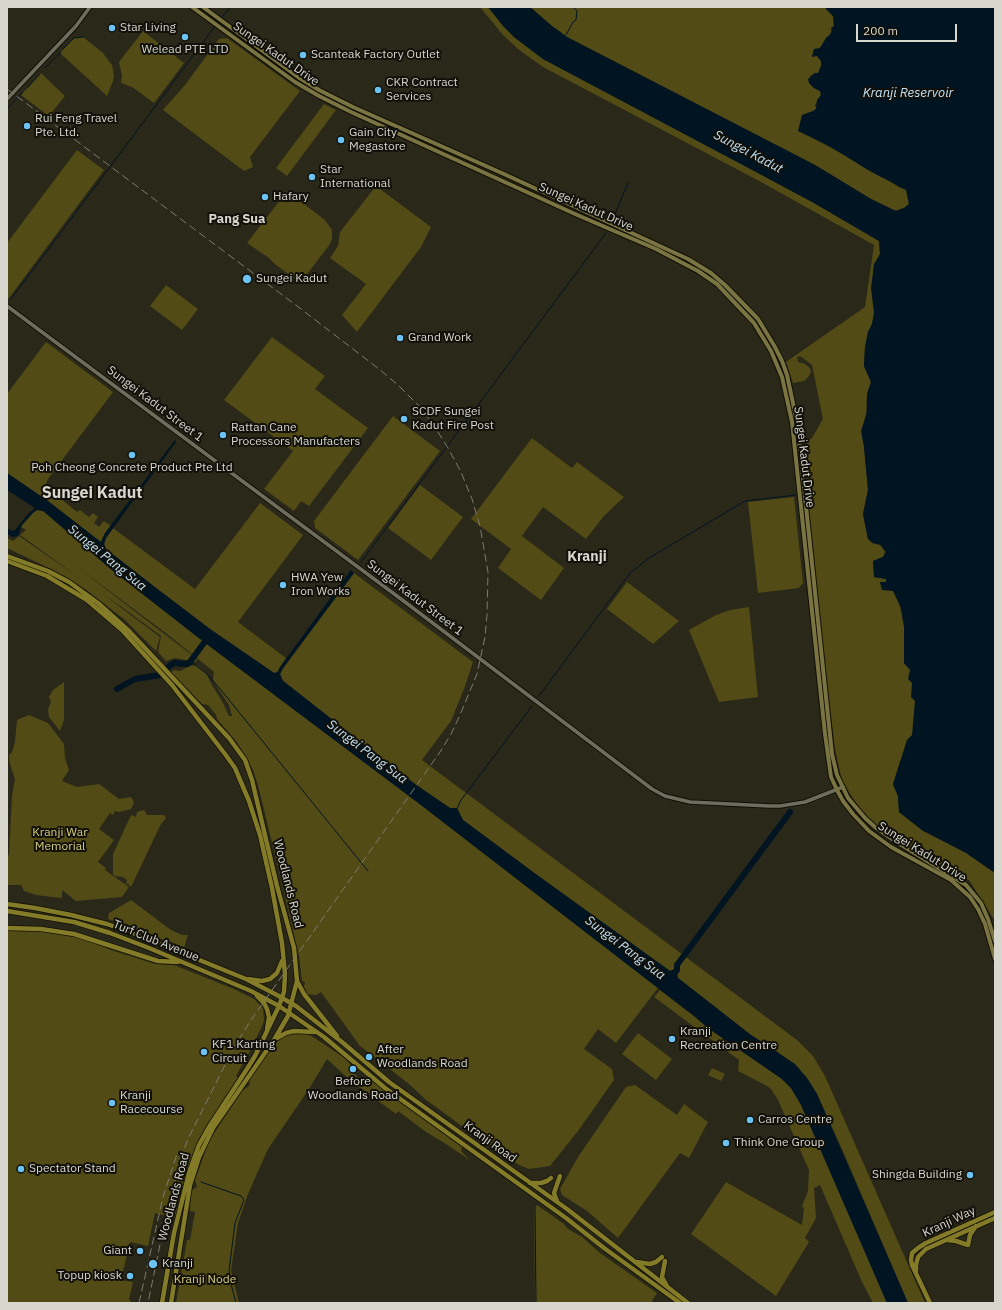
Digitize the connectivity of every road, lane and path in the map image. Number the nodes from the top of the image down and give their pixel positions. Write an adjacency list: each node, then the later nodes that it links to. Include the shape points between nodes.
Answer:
1 (90, 7): 4 (street, via 76,26)
2 (192, 7): 11 (main road, Sungei Kadut Drive, via 295,82 351,112 656,249 698,271 717,284 754,323 771,351 782,377 792,422 825,734)
3 (203, 7): 10 (main road, Sungei Kadut Drive, via 319,90 688,259 726,285 758,319 782,361 798,430 832,754)
4 (7, 100)
5 (7, 306): 11 (street, Sungei Kadut Street 1, via 652,789 665,796 690,802 769,806 805,802)
6 (7, 556): 8 (main road, Woodlands Road, via 69,582 90,597 129,631)
7 (7, 561): 9 (main road, Woodlands Road, via 56,580 103,612 160,670)
8 (213, 720): 9 (main road); 20 (main road, Woodlands Road, via 245,760 252,780 294,948)
9 (206, 728): 16 (main road, Woodlands Road, via 235,768 249,801 272,888)
10 (843, 787): 11 (street, Sungei Kadut Street 1); 15 (main road, Sungei Kadut Drive, via 848,798 874,827 966,885 983,908)
11 (836, 790): 17 (main road, Sungei Kadut Drive, via 869,831 890,847 951,880 970,897 985,924)
12 (7, 904): 19 (main road, Turf Club Avenue, via 107,924)
13 (7, 911): 18 (main road, Turf Club Avenue, via 74,922 110,933)
14 (7, 928): 18 (main road, via 41,929 74,934 158,961)
15 (995, 940)
16 (283, 958): 19 (main road, via 274,977 262,981); 22 (main road, Woodlands Road, via 285,983)
17 (995, 958)
18 (182, 962): 21 (main road, Turf Club Avenue)
19 (246, 979): 22 (main road, Turf Club Avenue)
20 (298, 981): 23 (main road, Woodlands Road); 29 (main road, via 304,994)
21 (251, 991): 24 (main road, Turf Club Avenue); 27 (main road, via 267,1009)
22 (282, 998): 23 (main road, Kranji Road); 24 (main road, Woodlands Road)
23 (292, 1004): 25 (main road, Woodlands Road); 29 (main road, Kranji Road)
24 (279, 1006): 25 (main road, Turf Club Avenue); 27 (main road, Woodlands Road)
25 (289, 1012): 26 (main road, Kranji Road); 28 (main road, Woodlands Road)
26 (317, 1032): 28 (main road, via 290,1032); 39 (main road, Kranji Road, via 385,1088)
27 (267, 1034): 43 (main road, Woodlands Road, via 199,1145 175,1227)
28 (274, 1040): 44 (main road, Woodlands Road, via 223,1111 203,1146 190,1185)
29 (342, 1042): 32 (main road, Kranji Road, via 389,1082)
30 (560, 1176): 33 (main road, via 554,1193)
31 (551, 1178): 32 (main road, via 541,1183)
32 (530, 1182): 33 (main road, Kranji Road)
33 (557, 1202): 38 (main road, Kranji Road)
34 (995, 1212): 41 (main road, Kranji Way, via 918,1248 912,1254 911,1260)
35 (995, 1218): 36 (main road, Kranji Way)
36 (976, 1226): 37 (main road, Kranji Way); 37 (main road, via 970,1235 968,1245)
37 (945, 1240): 41 (main road, Kranji Way, via 926,1249 918,1257)
38 (607, 1241): 39 (main road); 40 (main road, Kranji Road)
39 (604, 1248): 45 (main road, Kranji Road)
40 (635, 1262): 42 (main road, Kranji Road); 42 (main road, via 650,1264 664,1259 662,1277)
41 (916, 1273): 47 (main road)
42 (669, 1289): 46 (main road, Kranji Road)
43 (162, 1303)
44 (171, 1303)
45 (680, 1303)
46 (688, 1303)
47 (930, 1303)

